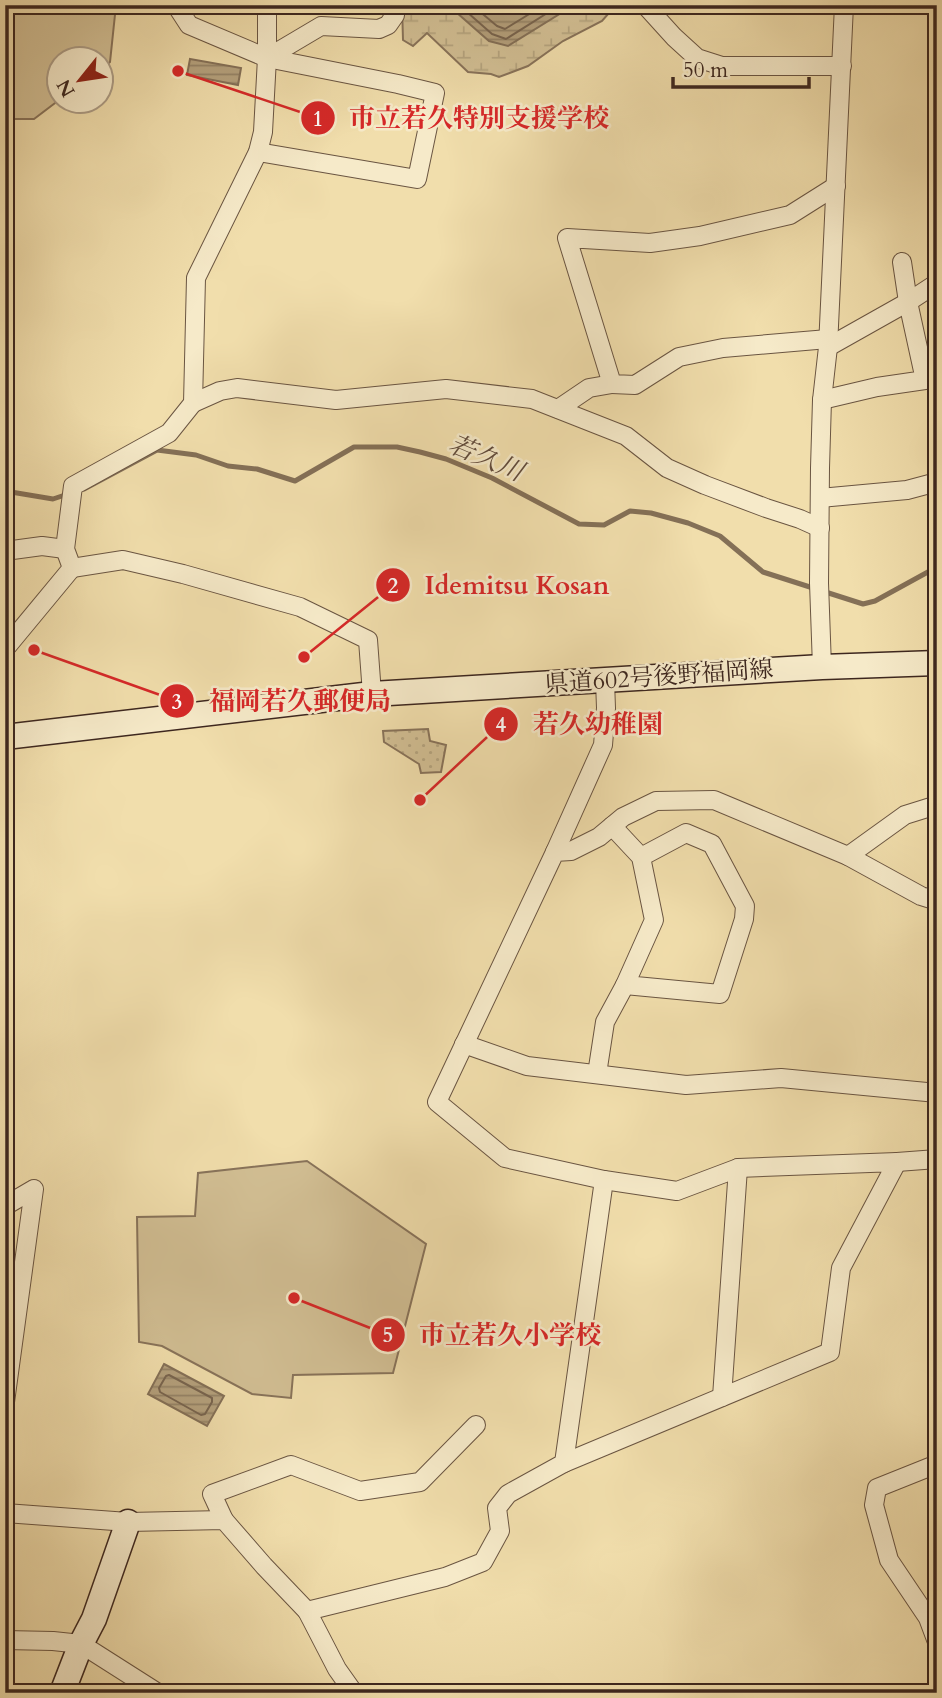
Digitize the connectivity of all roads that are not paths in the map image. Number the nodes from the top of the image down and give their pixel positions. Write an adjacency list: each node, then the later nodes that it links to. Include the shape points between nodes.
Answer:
1 (176, 5): 6 (street, via 189,25)
2 (267, 5): 6 (street)
3 (393, 5): 6 (street, via 395,15 379,29 321,26)
4 (645, 5): 7 (street, via 697,58 709,62 722,66)
5 (844, 5): 7 (street)
6 (267, 58): 8 (street); 8 (street, via 435,93 417,179)
7 (842, 66): 9 (street)
8 (258, 152): 16 (street, via 196,278)
9 (836, 187): 13 (street); 14 (street, via 790,215 700,236 650,243 567,238)
10 (902, 262): 12 (street)
11 (937, 283): 12 (street)
12 (908, 302): 13 (street); 15 (street, via 925,380)
13 (828, 343): 14 (street, via 723,348 679,357 635,385); 15 (street)
14 (612, 384): 17 (street, via 589,388)
15 (821, 400): 19 (street)
16 (193, 403): 17 (street, via 237,388 337,400 446,389 531,399); 21 (street, via 169,433 73,486)
17 (558, 409): 20 (street, via 626,436 667,468)
18 (937, 482): 19 (street, via 907,490)
19 (820, 499): 20 (street)
20 (820, 528): 26 (street)
21 (65, 549): 22 (street, via 43,546); 23 (street)
22 (5, 551)
23 (72, 568): 24 (street); 28 (street, via 123,560 300,607 368,640)
24 (5, 649)
25 (937, 663): 26 (main road, 県道602号後野福岡線)
26 (822, 667): 27 (main road, 県道602号後野福岡線)
27 (605, 681): 28 (main road, 県道602号後野福岡線); 32 (street, via 603,745)
28 (372, 694): 29 (main road, 県道602号後野福岡線)
29 (5, 737)
30 (937, 805): 33 (street, via 905,815)
31 (612, 826): 32 (street, via 571,851); 33 (street, via 656,802 714,800); 34 (street)
32 (555, 852): 37 (street)
33 (848, 856): 35 (street)
34 (641, 858): 36 (street, via 654,920); 36 (street, via 686,833 712,844 745,905 744,919 720,994)
35 (937, 901)
36 (625, 985): 38 (street, via 605,1022)
37 (464, 1044): 38 (street, via 527,1066); 43 (street, via 437,1102 505,1158)
38 (597, 1074): 39 (street, via 686,1085 780,1078)
39 (937, 1094)
40 (937, 1159): 41 (street)
41 (897, 1162): 42 (street); 45 (street, via 841,1268 830,1352)
42 (738, 1168): 43 (street, via 677,1191); 45 (street)
43 (604, 1180): 48 (street)
44 (5, 1206): 46 (street, via 34,1189)
45 (722, 1397): 48 (street)
46 (5, 1402)
47 (476, 1425): 51 (street, via 420,1482 360,1491 291,1465 212,1494)
48 (564, 1463): 53 (street, via 508,1494 497,1508 500,1531 483,1562 445,1577)
49 (937, 1464): 55 (street, via 877,1488 874,1506 889,1560 929,1618)
50 (5, 1513): 52 (street)
51 (224, 1520): 52 (street); 53 (street)
52 (128, 1522): 56 (main road)
53 (307, 1611): 59 (street)
54 (5, 1640): 56 (street)
55 (937, 1642)
56 (81, 1644): 57 (main road); 58 (street)
57 (62, 1693)
58 (158, 1693)
59 (354, 1693)

